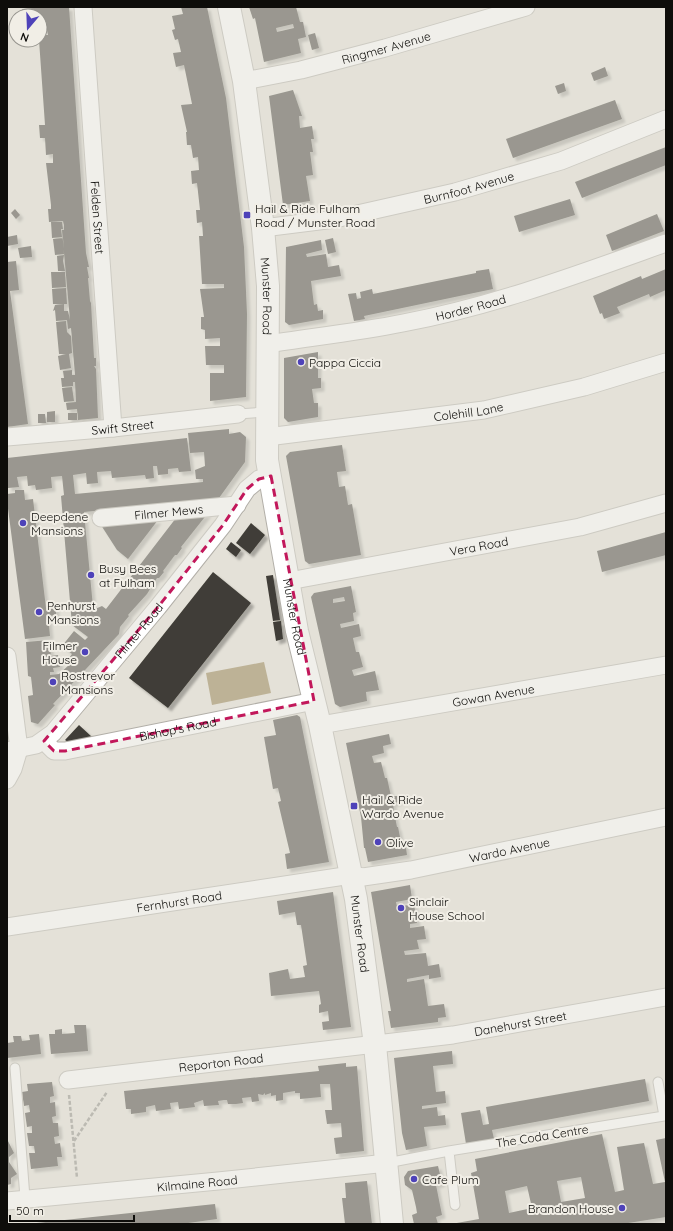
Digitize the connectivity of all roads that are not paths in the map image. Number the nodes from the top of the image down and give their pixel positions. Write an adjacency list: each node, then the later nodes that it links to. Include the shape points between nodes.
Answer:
1 (83, 7): 12 (street, Felden Street)
2 (229, 7): 4 (street, Munster Road)
3 (526, 7): 4 (street, Ringmer Avenue, via 301,70)
4 (244, 80): 6 (street, Munster Road)
5 (666, 119): 6 (street, Burnfoot Avenue, via 561,161 476,186 382,210)
6 (263, 228): 8 (street, Munster Road, via 268,286)
7 (666, 243): 8 (street, Horder Road, via 550,285 467,308 403,323)
8 (268, 344): 10 (street, Munster Road)
9 (666, 362): 14 (street, Colehill Lane, via 584,387 484,410)
10 (266, 412): 11 (lane); 14 (street, Munster Road)
11 (238, 414): 12 (street, Swift Street)
12 (113, 428): 13 (street, Swift Street)
13 (7, 437)
14 (267, 437): 15 (street, Munster Road)
15 (270, 476): 17 (street, Filmer Road, via 252,483); 19 (street, Munster Road)
16 (666, 503): 19 (street, Vera Road, via 580,527)
17 (237, 505): 18 (street, Filmer Mews); 24 (street, Filmer Road, via 158,607)
18 (101, 518)
19 (289, 581): 22 (street, Munster Road)
20 (7, 656): 25 (street)
21 (666, 665): 23 (street, Gowan Avenue)
22 (314, 701): 23 (street, Munster Road); 24 (street, Bishop's Road, via 256,718 65,751 54,751)
23 (320, 725): 28 (street, Munster Road)
24 (44, 741): 25 (street)
25 (13, 750): 26 (street, via 13,769)
26 (7, 780)
27 (666, 818): 28 (street, Wardo Avenue, via 410,870 362,877)
28 (351, 876): 29 (street, Fernhurst Road); 31 (street, Munster Road)
29 (7, 927)
30 (666, 997): 31 (street, Danehurst Street, via 453,1035)
31 (375, 1045): 33 (street, Reporton Road); 36 (street, Munster Road)
32 (15, 1068): 37 (lane)
33 (68, 1080)
34 (658, 1082): 35 (lane, The Coda Centre, via 664,1116)
35 (449, 1151): 36 (lane, The Coda Centre); 39 (lane)
36 (387, 1163): 37 (street, Kilmaine Road); 40 (street, Munster Road)
37 (25, 1198): 38 (street, Kilmaine Road)
38 (7, 1201)
39 (455, 1205)
40 (392, 1224)

